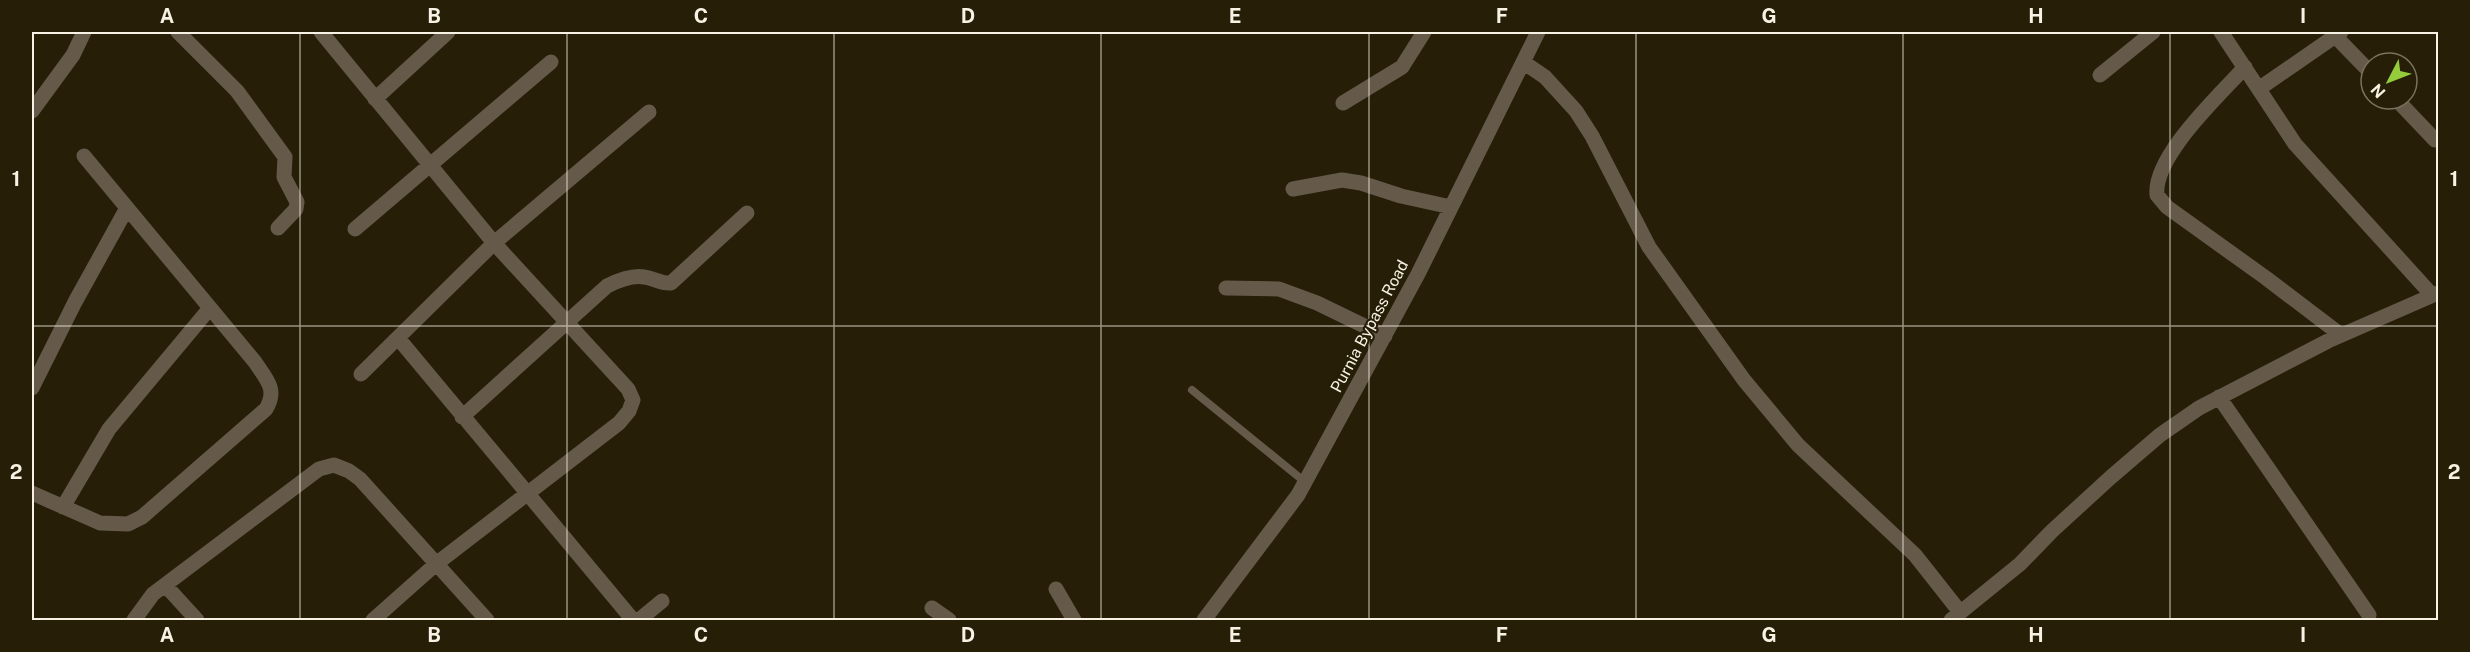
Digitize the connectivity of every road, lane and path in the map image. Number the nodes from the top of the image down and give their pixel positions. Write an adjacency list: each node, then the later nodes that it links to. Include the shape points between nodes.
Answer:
1 (84, 32): 18 (street, via 73,55)
2 (178, 32): 28 (street, via 237,91 285,157 284,177 297,201 296,209)
3 (321, 32): 16 (street)
4 (448, 32): 16 (street)
5 (1424, 32): 17 (street, via 1402,67)
6 (1538, 32): 12 (street, Purnia Bypass Road)
7 (2153, 32): 14 (street)
8 (2221, 32): 13 (street)
9 (2334, 34): 10 (street); 15 (street)
10 (2359, 60)
11 (551, 62): 23 (street)
12 (1523, 62): 25 (street, Purnia Bypass Road); 53 (street, via 1545,77 1576,111 1649,247 1744,380 1798,445 1915,555)
13 (2245, 67): 15 (street); 35 (street, via 2169,154 2159,174 2157,195 2167,207)
14 (2100, 75)
15 (2260, 88): 32 (street, via 2295,144)
16 (375, 99): 23 (street)
17 (1343, 103)
18 (32, 111)
19 (2407, 111): 21 (street)
20 (649, 112): 30 (street)
21 (2435, 140)
22 (84, 156): 26 (street)
23 (430, 165): 29 (street); 30 (street)
24 (1293, 189): 25 (street, via 1342,180)
25 (1451, 207): 36 (street, Purnia Bypass Road)
26 (127, 208): 33 (street); 39 (street)
27 (747, 213): 34 (street, via 671,283 661,284 643,276 618,280)
28 (278, 228)
29 (355, 229)
30 (494, 243): 34 (street); 37 (street)
31 (1226, 288): 36 (street, via 1280,289)
32 (2435, 294): 35 (street)
33 (210, 308): 46 (street, via 109,429); 46 (street, via 271,387 272,399 266,409 135,521 100,523)
34 (566, 323): 42 (street); 44 (street, via 628,388 633,400 619,423)
35 (2341, 335): 41 (street)
36 (1385, 336): 43 (street, Purnia Bypass Road)
37 (398, 338): 38 (street); 42 (street)
38 (361, 374)
39 (32, 388)
40 (1192, 390): 43 (lane)
41 (2219, 397): 52 (street); 53 (street, via 2160,435 2069,514 2020,564)
42 (462, 417): 44 (street)
43 (1305, 482): 62 (street, Purnia Bypass Road)
44 (527, 493): 47 (street); 58 (street)
45 (32, 496): 46 (street)
46 (63, 507)
47 (436, 564): 48 (street, via 360,479 334,465 319,469); 56 (street); 57 (street)
48 (165, 585): 54 (street, via 153,594); 55 (street)
49 (1056, 589): 61 (street)
50 (662, 601): 59 (street)
51 (932, 608): 60 (street)
52 (2369, 615)
53 (1955, 616)
54 (134, 621)
55 (197, 621)
56 (373, 621)
57 (487, 621)
58 (633, 621)
59 (639, 621)
60 (949, 621)
61 (1074, 621)
62 (1204, 621)

